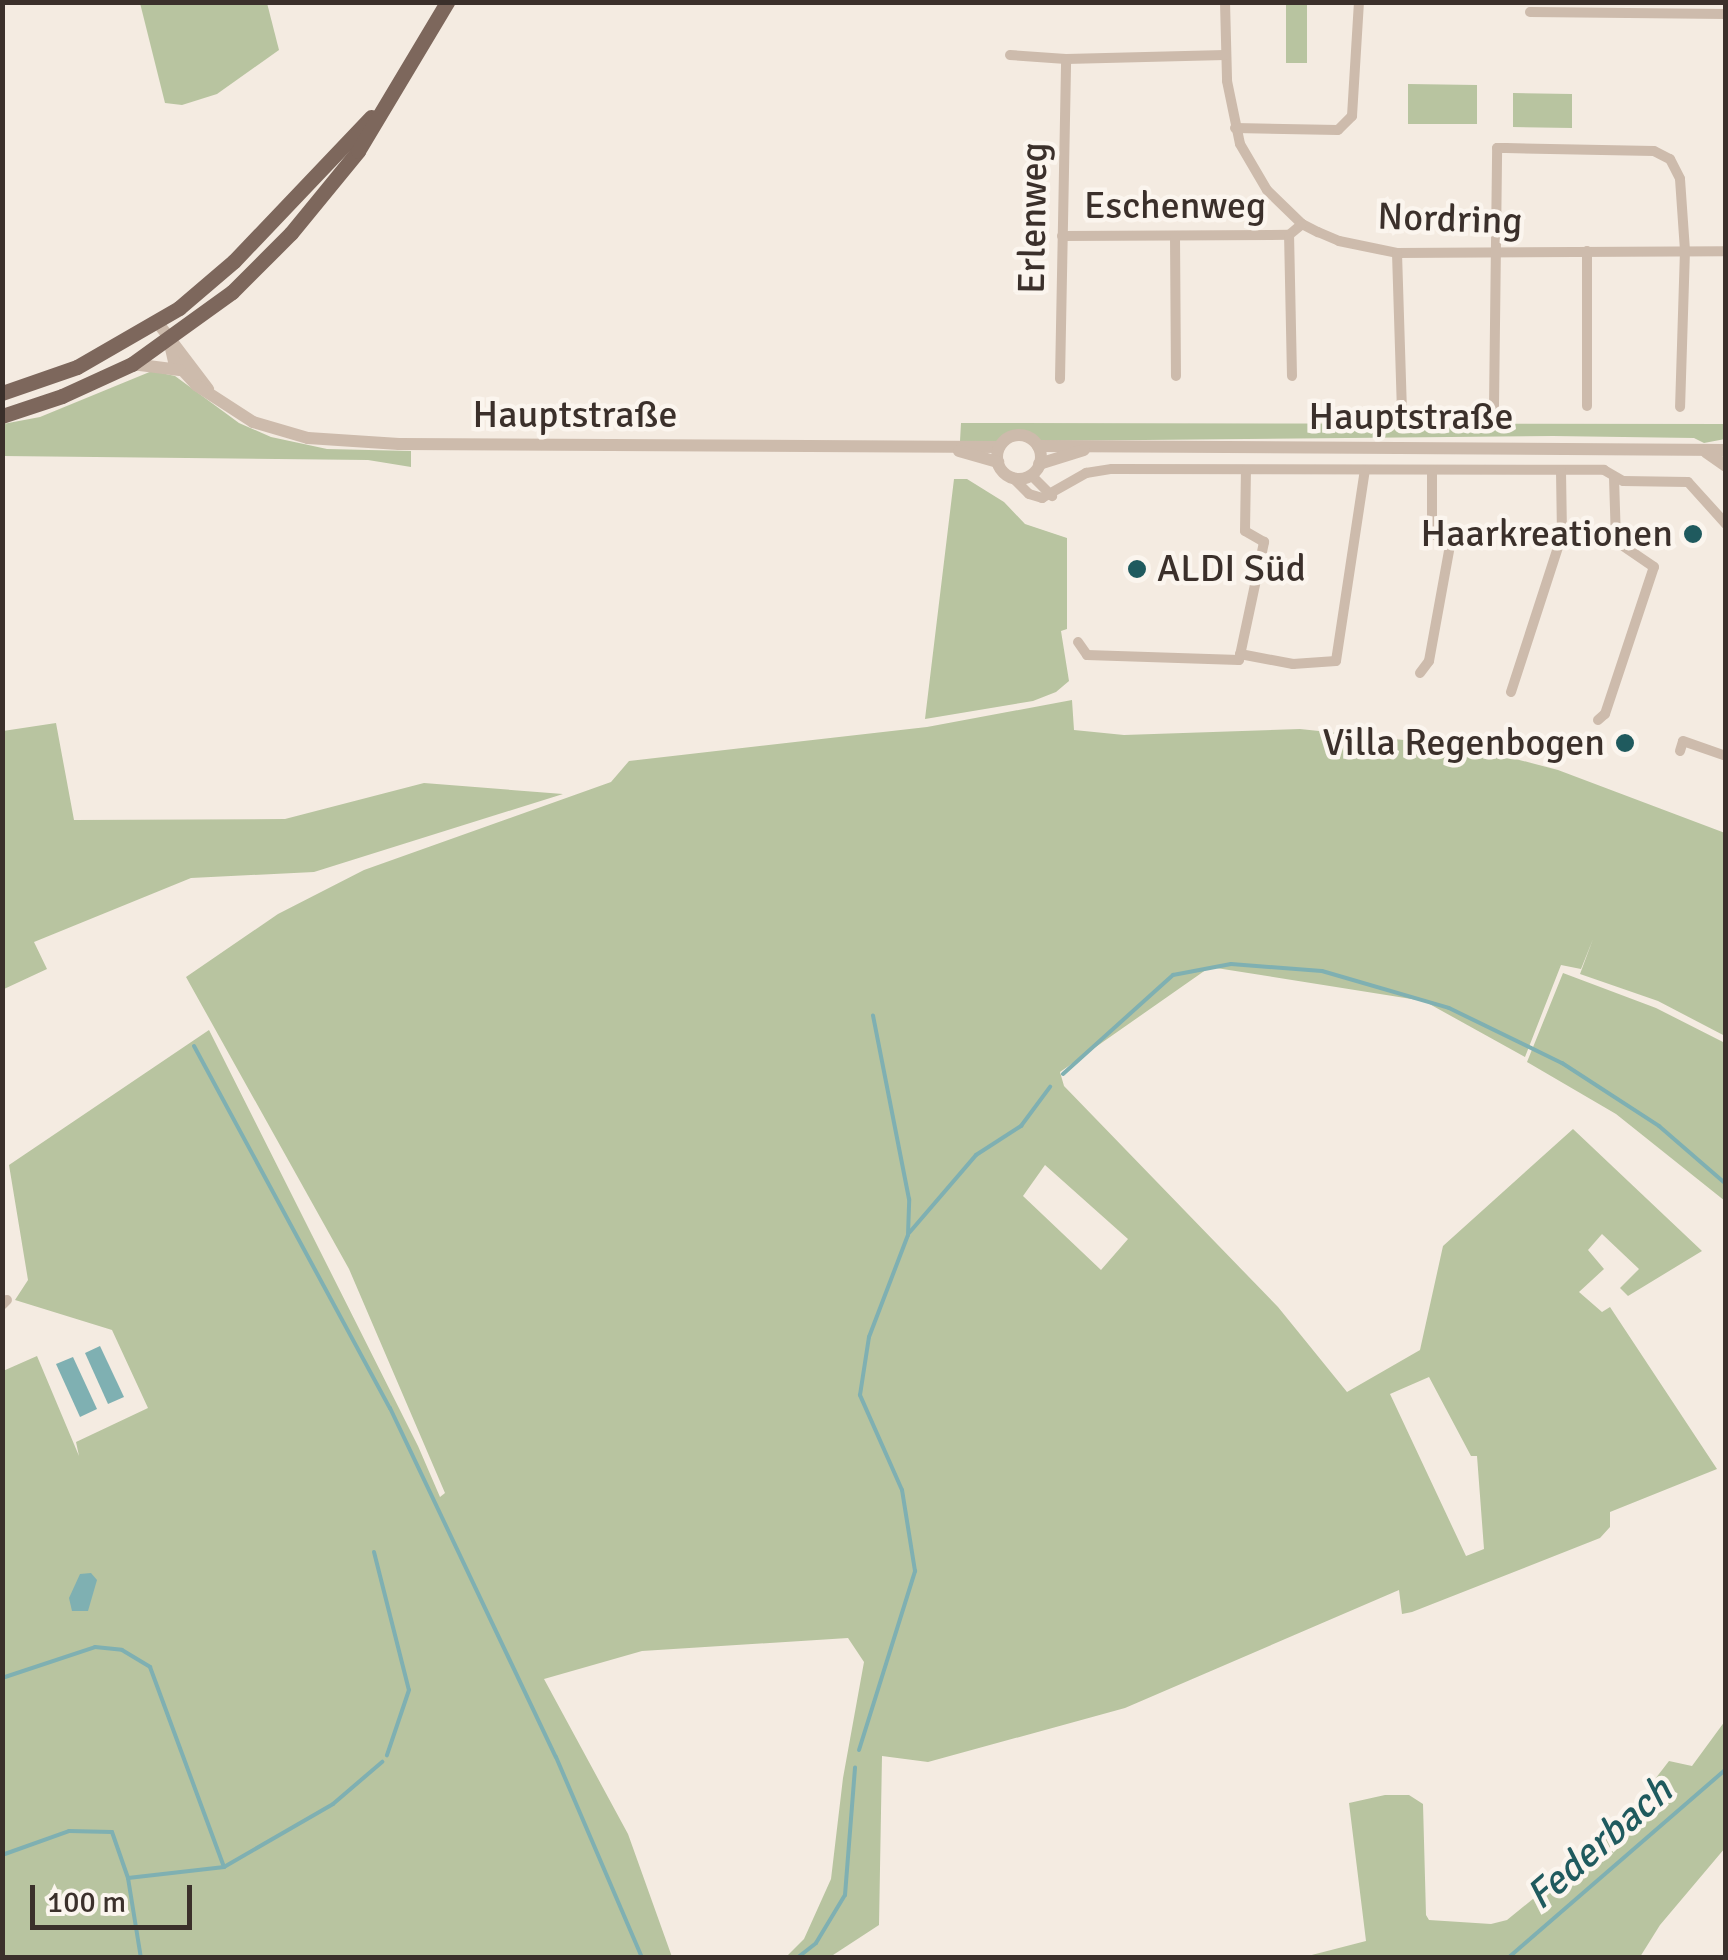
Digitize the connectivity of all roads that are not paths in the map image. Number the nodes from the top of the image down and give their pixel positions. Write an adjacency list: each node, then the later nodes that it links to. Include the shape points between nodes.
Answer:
1 (447, 2): 9 (main road)
2 (1225, 2): 6 (street, Nordring)
3 (1358, 2): 10 (street, via 1352,116 1338,130)
4 (1530, 12): 5 (street)
5 (1726, 14)
6 (1225, 55): 8 (street); 10 (street, Nordring)
7 (1010, 56): 8 (street)
8 (1066, 59): 12 (street, Erlenweg)
9 (387, 98): 20 (main road, via 234,261); 21 (main road, via 358,151 291,233 232,292)
10 (1235, 128): 11 (street, Nordring, via 1268,190)
11 (1302, 224): 14 (street); 19 (street, Nordring, via 1339,242)
12 (1062, 236): 13 (street, Eschenweg); 26 (street, Erlenweg)
13 (1175, 236): 14 (street, Eschenweg); 24 (street)
14 (1289, 236): 25 (street)
15 (1685, 250): 16 (street, Nordring); 17 (street, Nordring); 18 (street, via 1680,179 1670,158 1654,151 1498,148); 31 (street)
16 (1587, 251): 18 (street, Nordring); 30 (street)
17 (1726, 251)
18 (1497, 252): 19 (street, Nordring); 29 (street)
19 (1397, 253): 32 (street)
20 (158, 322): 21 (street, Hauptstraße); 27 (main road, via 76,367)
21 (169, 340): 22 (main road); 23 (street, Hauptstraße); 28 (street, Hauptstraße)
22 (132, 364): 23 (street); 33 (main road)
23 (180, 370): 28 (street, Hauptstraße)
24 (1176, 376)
25 (1292, 376)
26 (1060, 379)
27 (2, 394)
28 (212, 395): 37 (street, Hauptstraße, via 280,432 336,442)
29 (1494, 406)
30 (1588, 406)
31 (1680, 407)
32 (1402, 410)
33 (2, 416)
34 (1038, 446): 35 (street, Hauptstraße); 36 (street, Hauptstraße, via 1018,435); 42 (street)
35 (1096, 446): 39 (street, Hauptstraße); 42 (street, Hauptstraße)
36 (1000, 447): 37 (street, Hauptstraße); 40 (street)
37 (948, 448): 40 (street, Hauptstraße)
38 (1723, 449): 39 (street, Hauptstraße)
39 (1704, 450): 41 (street)
40 (998, 462): 48 (street)
41 (1726, 466)
42 (1035, 469): 48 (street, Hauptstraße); 49 (street)
43 (1246, 470): 44 (street); 49 (street, via 1096,470); 52 (street, via 1246,531 1264,542)
44 (1365, 470): 45 (street); 52 (street, via 1336,661 1293,664)
45 (1432, 470): 46 (street); 53 (street, via 1432,533 1450,545 1428,661)
46 (1561, 470): 47 (street); 54 (street, via 1562,535)
47 (1614, 476): 50 (street, via 1688,482); 55 (street, via 1616,541 1654,567)
48 (1012, 477): 49 (street, via 1035,498)
49 (1052, 496)
50 (1726, 524)
51 (1078, 642): 52 (street, via 1087,655 1239,660)
52 (1240, 654)
53 (1420, 673)
54 (1511, 692)
55 (1598, 720)
56 (1680, 751): 57 (street, via 1683,741)
57 (1726, 756)

